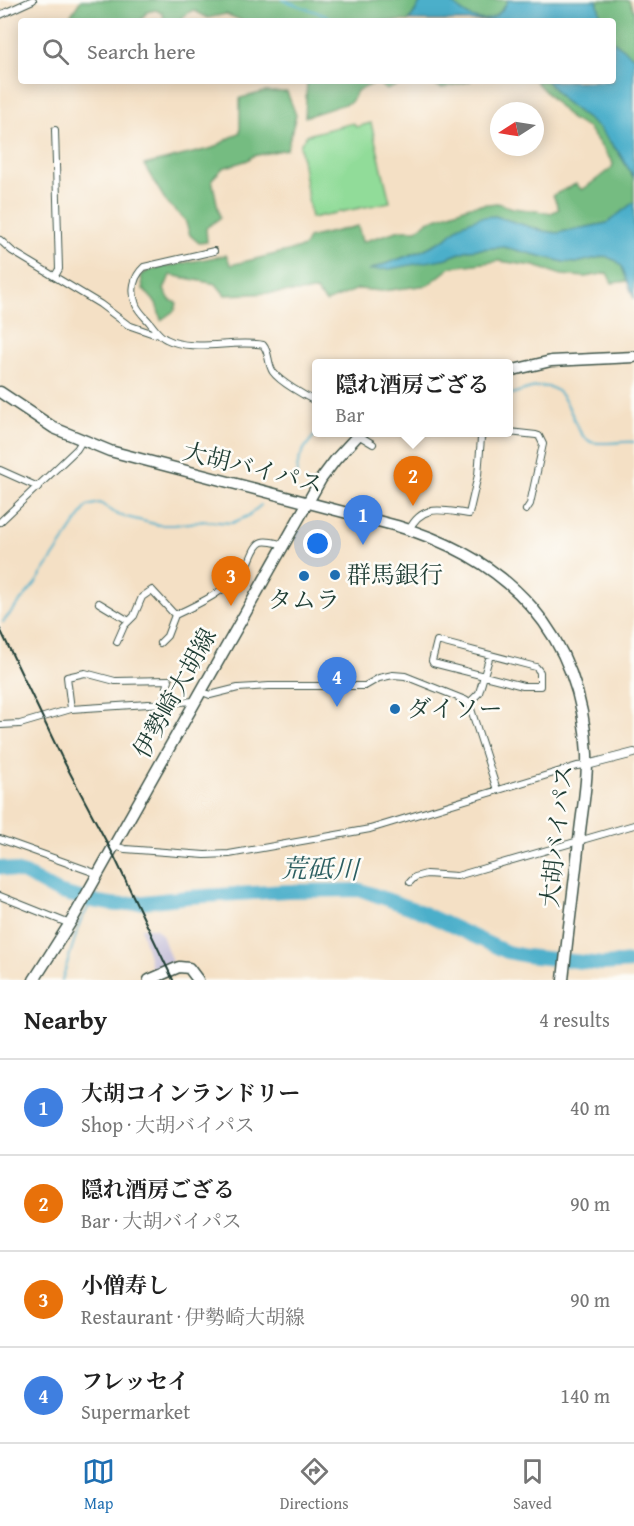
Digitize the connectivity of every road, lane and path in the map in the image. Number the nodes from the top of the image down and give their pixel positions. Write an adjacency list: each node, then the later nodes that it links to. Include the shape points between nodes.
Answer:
1 (33, 0): 2 (street)
2 (0, 15)
3 (55, 129): 6 (street, via 59,269)
4 (0, 240): 6 (street)
5 (214, 251): 7 (street, via 149,264 138,273 135,301)
6 (55, 276): 7 (street, via 128,325)
7 (157, 333): 11 (street, via 185,344 262,345 275,374)
8 (634, 357): 9 (main road, via 551,361)
9 (513, 370)
10 (0, 392): 16 (main road, 大胡バイパス, via 41,420)
11 (312, 399)
12 (513, 432): 21 (street, via 539,436 543,444)
13 (357, 437): 20 (main road, 伊勢崎大胡線, via 326,472)
14 (364, 437): 17 (street)
15 (483, 437): 23 (street, via 469,514 432,509 415,520)
16 (82, 441): 19 (street); 20 (main road, 大胡バイパス)
17 (374, 444)
18 (0, 470): 19 (street)
19 (38, 487): 22 (street)
20 (308, 503): 23 (main road, 大胡バイパス); 24 (main road, 伊勢崎大胡線)
21 (526, 510)
22 (0, 522)
23 (409, 530): 38 (main road, 大胡バイパス, via 451,545 481,562 515,590 542,620 576,689 584,721)
24 (285, 545): 26 (street, via 264,541 258,544 247,567 230,583 209,600); 32 (main road, 伊勢崎大胡線)
25 (99, 603): 27 (street)
26 (175, 615): 27 (street, via 152,590 142,597); 29 (street)
27 (129, 621): 28 (street)
28 (117, 642)
29 (160, 644)
30 (490, 655): 31 (street); 31 (street, via 538,668 540,686); 31 (street, via 437,641 433,663)
31 (484, 677): 34 (street, via 479,693)
32 (197, 696): 33 (street); 34 (street, via 269,686 365,686 393,675 405,676); 43 (main road, 伊勢崎大胡線)
33 (164, 702): 35 (street); 35 (street, via 169,680 115,681 85,674 66,679)
34 (469, 703): 39 (street)
35 (71, 709): 36 (street, via 20,724)
36 (0, 725)
37 (634, 753): 38 (street)
38 (587, 765): 39 (street); 42 (main road, 大胡バイパス)
39 (497, 790): 43 (street, via 370,829 229,854)
40 (634, 825): 42 (street)
41 (0, 839): 44 (street)
42 (579, 841): 45 (street, via 457,876 426,874); 51 (main road, 大胡バイパス)
43 (114, 846): 44 (main road, 伊勢崎大胡線)
44 (97, 875): 47 (main road, 伊勢崎大胡線)
45 (410, 882)
46 (0, 896): 47 (street)
47 (71, 922): 48 (main road, 伊勢崎大胡線)
48 (34, 980)
49 (149, 980): 50 (main road, via 179,967 189,968)
50 (198, 980)
51 (563, 980)

